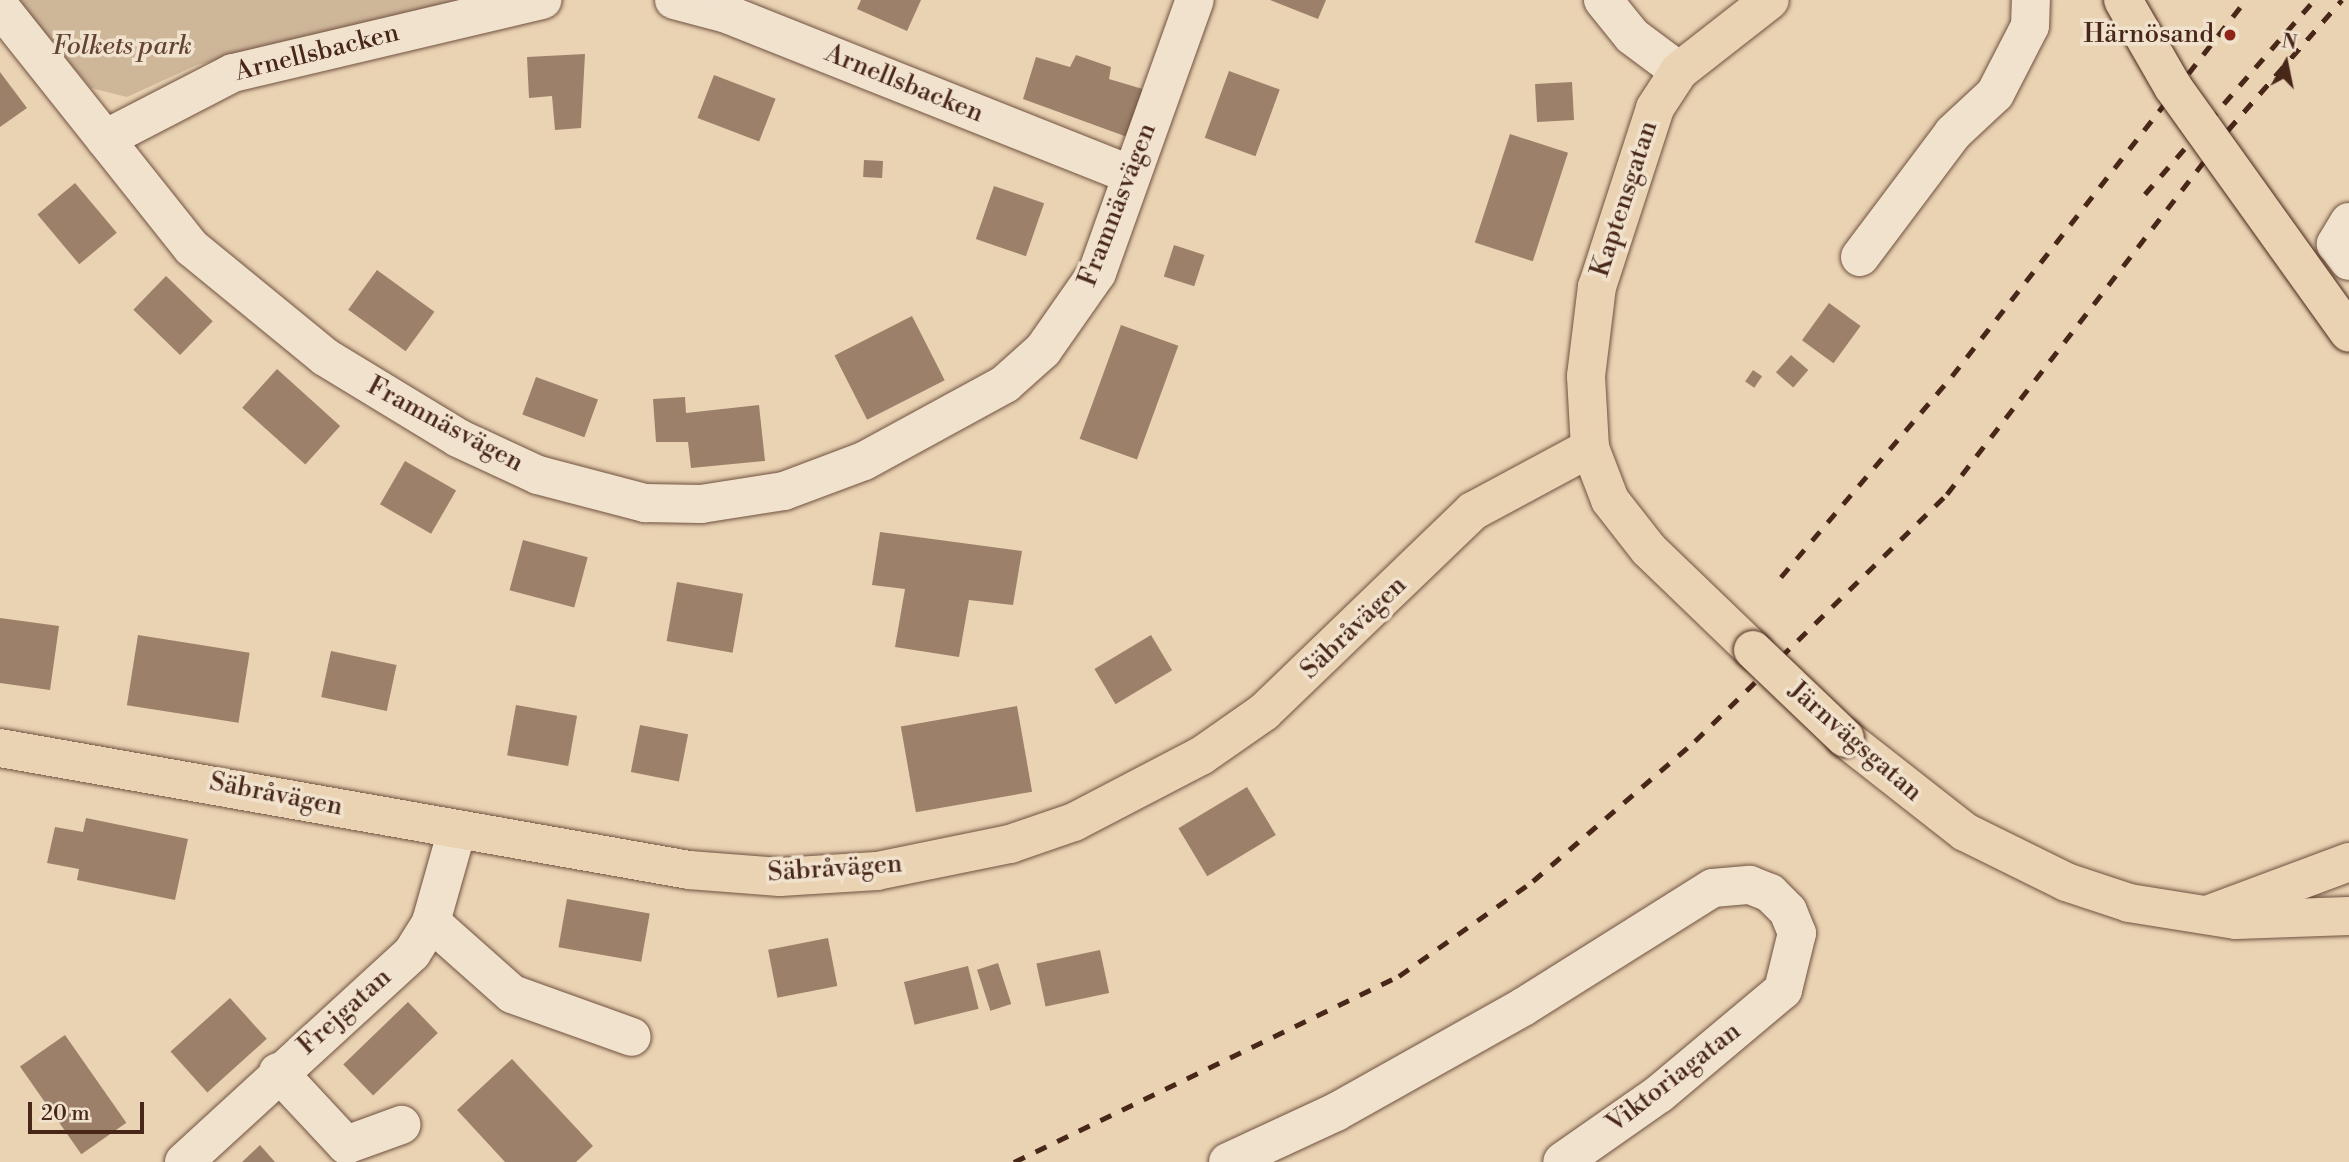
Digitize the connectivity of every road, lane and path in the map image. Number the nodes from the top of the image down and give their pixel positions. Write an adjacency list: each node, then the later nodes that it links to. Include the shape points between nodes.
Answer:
1 (542, 0): 10 (street, Arnellsbacken, via 233,73)
2 (674, 0): 11 (street, Arnellsbacken, via 727,13)
3 (1195, 0): 11 (street, Framnäsvägen)
4 (1603, 0): 9 (street, via 1632,36)
5 (1770, 0): 9 (main road, Kaptensgatan)
6 (2031, 0): 12 (street, via 2030,26 1995,94 1953,133)
7 (2123, 0): 13 (main road, bridge, via 2173,87)
8 (0, 6): 10 (street, Framnäsvägen)
9 (1679, 71): 14 (main road, Kaptensgatan, via 1655,108 1597,287 1586,376)
10 (105, 139): 11 (street, Framnäsvägen, via 192,248 325,357 458,438 538,475 645,503 701,504 784,491 925,432 1005,384 1073,312 1097,273)
11 (1131, 175)
12 (1860, 257)
13 (2349, 333)
14 (1590, 448): 16 (main road, Säbråvägen, via 1473,511 1264,712 1201,756 1137,794 1010,844 877,872 780,877 690,870); 18 (main road, Järnvägsgatan, bridge, via 1626,523 1845,738 1920,801 2024,864 2129,903)
15 (0, 748): 16 (main road, Säbråvägen)
16 (457, 830): 20 (street, Frejgatan)
17 (2349, 862): 18 (main road)
18 (2207, 916): 19 (main road, Järnvägsgatan, via 2268,923)
19 (2349, 916)
20 (431, 922): 21 (street, via 512,994); 22 (street, Frejgatan, via 412,953)
21 (632, 1037)
22 (278, 1072): 23 (street, via 346,1145); 24 (street, Frejgatan)
23 (401, 1125)
24 (184, 1162)
25 (1228, 1162): 26 (street, Viktoriagatan, via 1336,1112 1523,1007 1713,888 1750,885 1788,911 1797,933 1783,990 1660,1094)
26 (1562, 1162)

